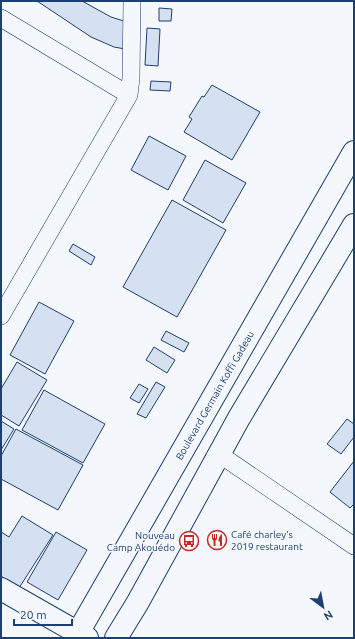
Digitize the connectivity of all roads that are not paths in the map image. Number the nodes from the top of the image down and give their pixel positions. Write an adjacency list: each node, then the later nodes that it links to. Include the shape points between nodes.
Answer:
1 (132, 1): 3 (street)
2 (1, 18): 3 (street)
3 (129, 95): 6 (street)
4 (354, 152): 11 (main road, Boulevard Germain Koffi Gadeau)
5 (351, 236): 8 (main road, via 286,338)
6 (6, 298): 7 (street)
7 (1, 316)
8 (219, 454): 9 (street); 12 (main road)
9 (354, 546)
10 (1, 589): 11 (main road)
11 (80, 636)
12 (116, 638)

